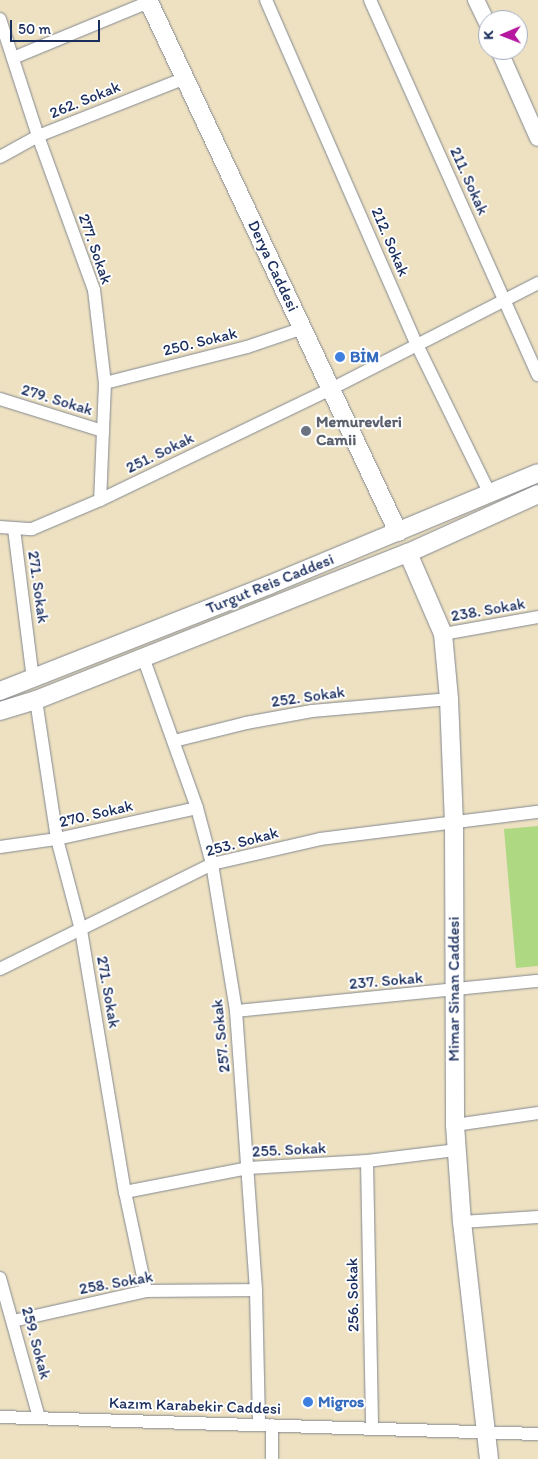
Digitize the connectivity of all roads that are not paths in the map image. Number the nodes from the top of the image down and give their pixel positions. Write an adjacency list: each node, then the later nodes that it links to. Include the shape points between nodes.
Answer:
1 (266, 0): 14 (street, 212. Sokak)
2 (370, 0): 12 (street, 211. Sokak)
3 (148, 1): 5 (street); 7 (main road, Derya Caddesi)
4 (0, 19): 5 (street, 277. Sokak)
5 (13, 58): 8 (street, 277. Sokak)
6 (503, 60): 9 (street)
7 (185, 78): 8 (street, 262. Sokak); 13 (main road, Derya Caddesi)
8 (38, 136): 10 (street, 262. Sokak); 16 (street, 277. Sokak, via 94,290)
9 (538, 138)
10 (0, 156)
11 (538, 283): 12 (street, 251. Sokak)
12 (505, 300): 14 (street, 251. Sokak); 15 (street, 211. Sokak)
13 (303, 328): 16 (street, 250. Sokak, via 247,347); 17 (main road, Derya Caddesi)
14 (416, 345): 17 (street, 251. Sokak); 21 (street, 212. Sokak)
15 (538, 375)
16 (105, 382): 19 (street, 277. Sokak)
17 (331, 389): 23 (street, 251. Sokak); 26 (main road, Derya Caddesi)
18 (0, 399): 19 (street, 279. Sokak)
19 (104, 431): 23 (street, 277. Sokak)
20 (538, 474): 21 (main road, Turgut Reis Caddesi)
21 (490, 494): 26 (main road, Turgut Reis Caddesi)
22 (538, 494): 27 (main road, Turgut Reis Caddesi)
23 (100, 500): 25 (street, 251. Sokak, via 32,530)
24 (0, 528): 25 (street, 251. Sokak)
25 (14, 529): 31 (street, 271. Sokak)
26 (398, 532): 31 (main road, Turgut Reis Caddesi)
27 (408, 553): 29 (main road, Mimar Sinan Caddesi); 30 (main road, Turgut Reis Caddesi)
28 (538, 618): 29 (street, 238. Sokak)
29 (443, 634): 33 (main road, Mimar Sinan Caddesi)
30 (143, 656): 34 (main road, Turgut Reis Caddesi); 36 (street, 257. Sokak)
31 (33, 679): 32 (main road, Turgut Reis Caddesi)
32 (0, 691)
33 (449, 699): 36 (street, 252. Sokak, via 312,712 246,723); 39 (main road, Mimar Sinan Caddesi)
34 (36, 700): 35 (main road, Turgut Reis Caddesi); 40 (street, 271. Sokak)
35 (0, 711)
36 (174, 741): 37 (street, 257. Sokak)
37 (197, 808): 40 (street, 270. Sokak); 42 (street, 257. Sokak)
38 (538, 812): 39 (street, 253. Sokak)
39 (454, 823): 42 (street, 253. Sokak, via 320,839); 46 (main road, Mimar Sinan Caddesi)
40 (57, 839): 41 (street, 270. Sokak); 43 (street, 271. Sokak)
41 (0, 847)
42 (212, 864): 43 (street, 253. Sokak); 47 (street, 257. Sokak)
43 (81, 930): 44 (street, 253. Sokak); 53 (street, 271. Sokak)
44 (0, 969)
45 (538, 981): 46 (street, 237. Sokak)
46 (454, 991): 47 (street, 237. Sokak); 49 (main road, Mimar Sinan Caddesi)
47 (236, 1011): 52 (street, 257. Sokak)
48 (538, 1113): 49 (street)
49 (455, 1126): 50 (main road, Mimar Sinan Caddesi)
50 (457, 1150): 51 (street, 255. Sokak); 55 (main road, Mimar Sinan Caddesi)
51 (367, 1161): 52 (street, 255. Sokak); 64 (street, 256. Sokak)
52 (248, 1168): 53 (street, 255. Sokak); 57 (street, 257. Sokak)
53 (125, 1192): 58 (street, 271. Sokak)
54 (538, 1217): 55 (street)
55 (462, 1222): 65 (main road, Mimar Sinan Caddesi)
56 (0, 1278): 59 (street, 259. Sokak)
57 (256, 1290): 58 (street, 258. Sokak); 62 (street, 257. Sokak)
58 (146, 1291): 59 (street, 258. Sokak)
59 (13, 1321): 61 (street, 259. Sokak)
60 (0, 1417): 61 (street, Kazım Karabekir Caddesi)
61 (39, 1418): 62 (street, Kazım Karabekir Caddesi)
62 (258, 1424): 63 (street, Kazım Karabekir Caddesi)
63 (272, 1425): 64 (street, Kazım Karabekir Caddesi); 67 (street)
64 (372, 1428): 65 (street, Kazım Karabekir Caddesi)
65 (485, 1432): 66 (street, Kazım Karabekir Caddesi); 68 (main road, Mimar Sinan Caddesi)
66 (538, 1434)
67 (272, 1459)
68 (489, 1459)

